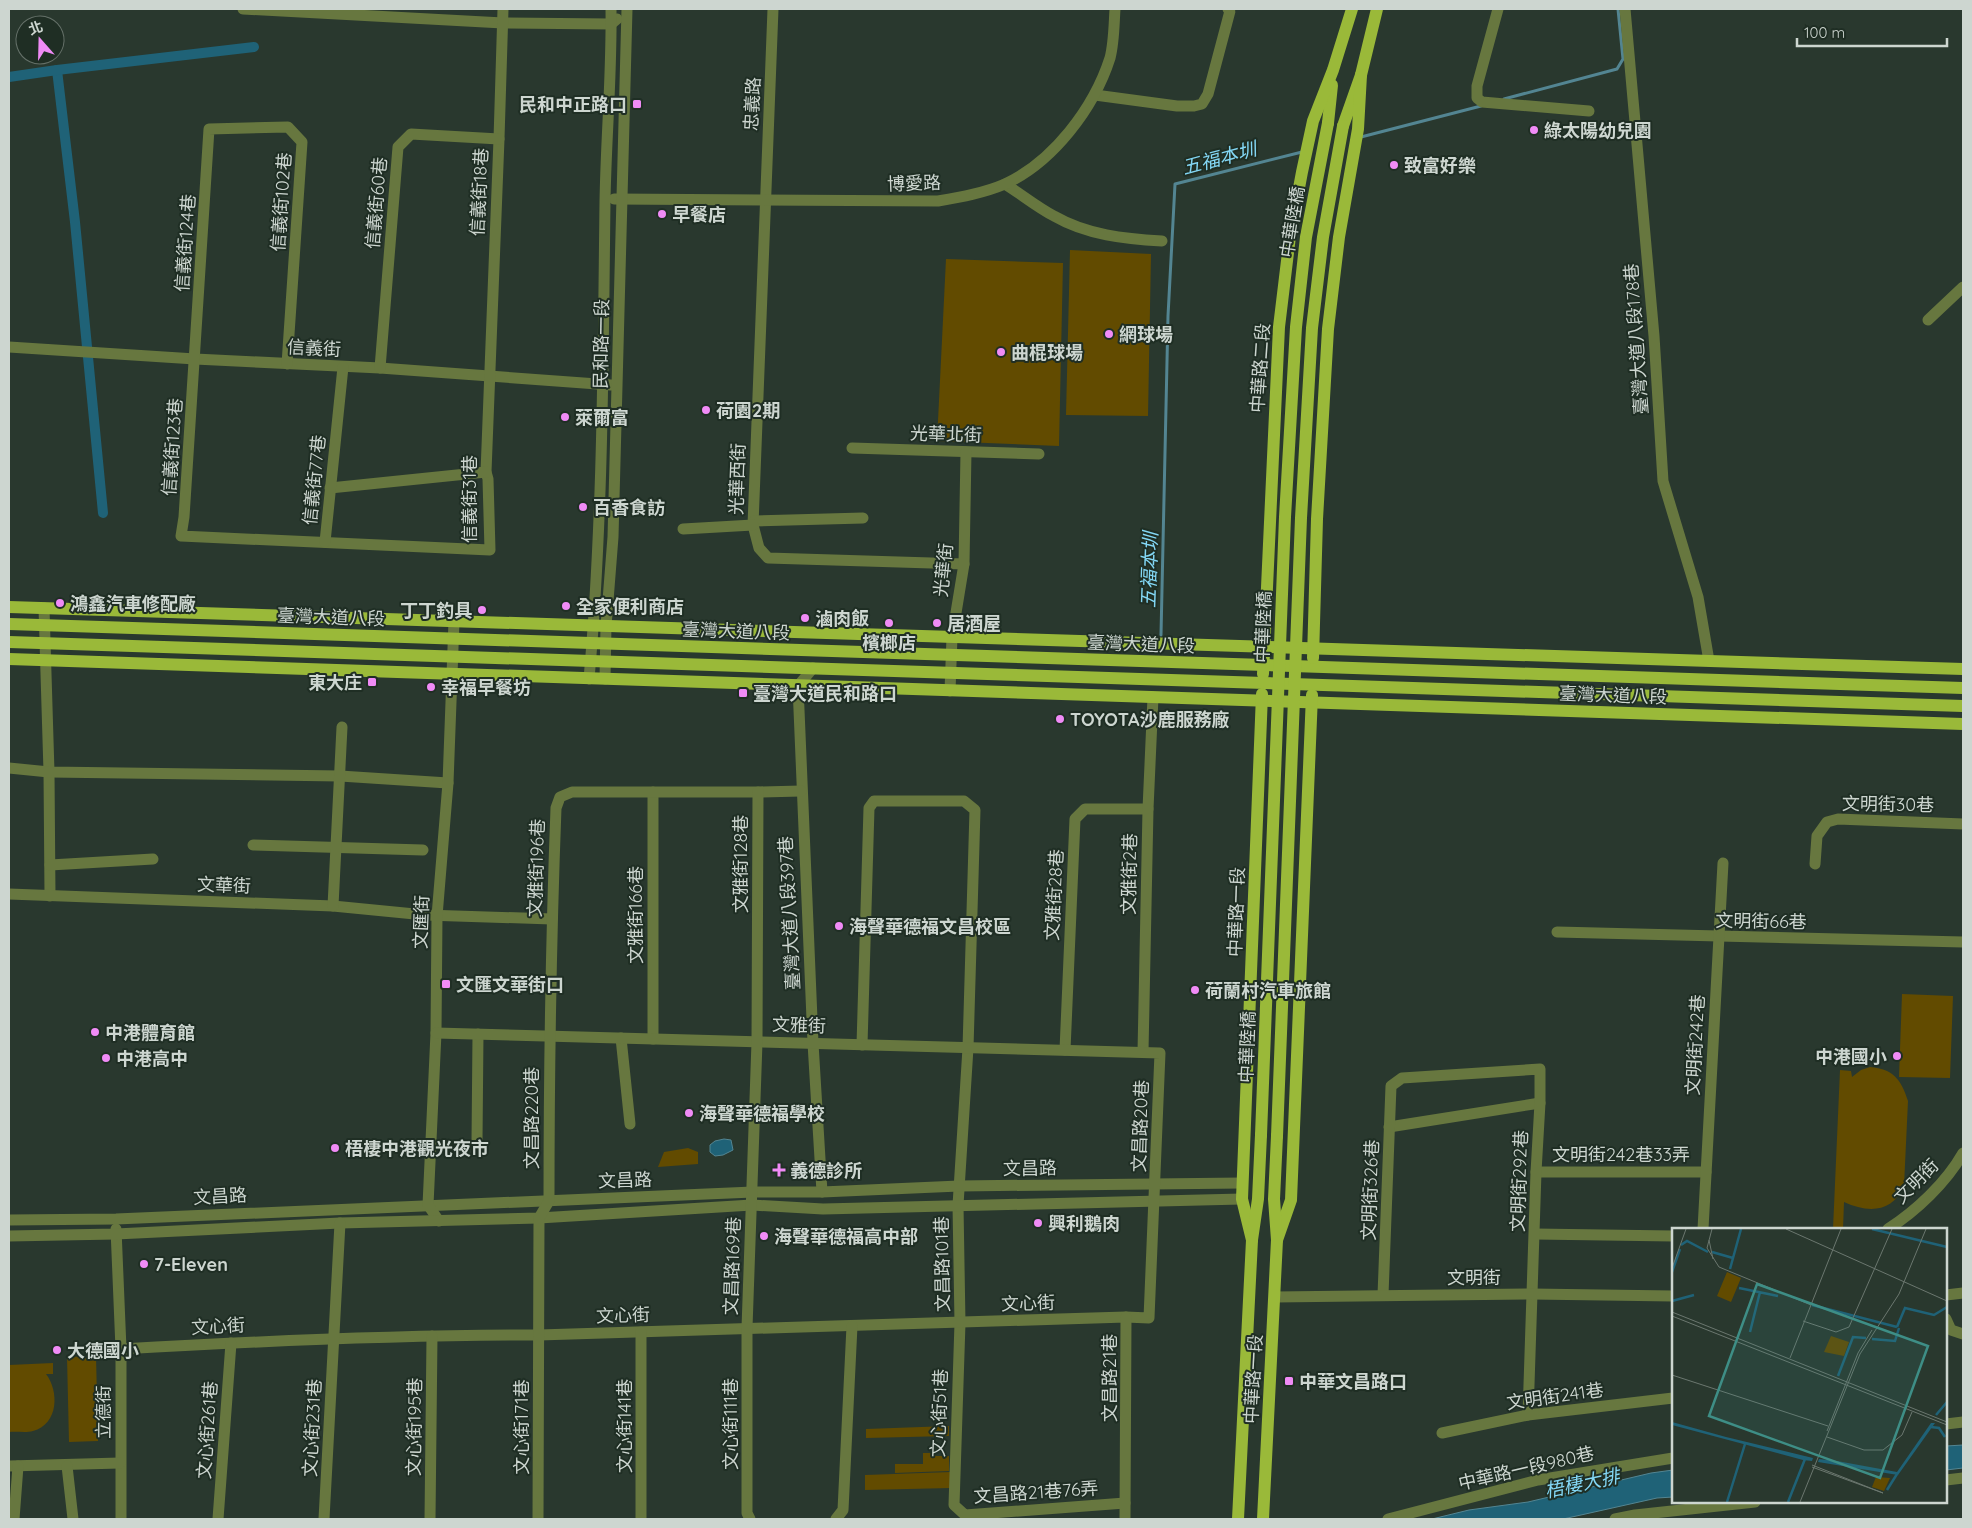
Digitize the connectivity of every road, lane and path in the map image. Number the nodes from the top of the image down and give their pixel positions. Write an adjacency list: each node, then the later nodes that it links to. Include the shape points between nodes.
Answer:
1 (243, 9): 12 (street)
2 (502, 9): 12 (street, 信義街18巷)
3 (611, 9): 13 (street, 民和路一段)
4 (773, 9): 24 (street, 忠義路)
5 (1115, 9): 16 (street, 博愛路, via 1110,56)
6 (1228, 9): 16 (street, via 1208,94 1202,104 1177,106)
7 (1352, 9): 14 (main road, 中華路二段)
8 (1377, 9): 15 (main road)
9 (1498, 9): 17 (street, via 1476,98 1482,102)
10 (1625, 9): 67 (street, 臺灣大道八段178巷, via 1663,481 1698,597)
11 (623, 10): 13 (street); 23 (street, 民和路一段)
12 (503, 23): 13 (street); 20 (street, 信義街18巷)
13 (612, 24): 22 (street, 民和路一段)
14 (1333, 70): 18 (main road, 中華路二段); 59 (main road, 中華路二段, via 1313,121 1302,172 1279,327)
15 (1361, 75): 60 (main road, via 1358,128 1339,237 1328,329); 126 (main road, 中華陸橋, bridge, via 1343,126 1323,237 1312,328 1301,518)
16 (1095, 95): 21 (street, 博愛路, via 1072,128 1043,159)
17 (1589, 111)
18 (1328, 123): 125 (main road, 中華陸橋, bridge, via 1306,236 1295,337)
19 (209, 129): 29 (street, 信義街124巷); 30 (street, 信義街102巷, via 288,127 302,142)
20 (499, 139): 32 (street, 信義街60巷, via 411,134 398,147); 33 (street, 信義街18巷)
21 (1006, 184): 24 (street, 博愛路, via 938,201); 25 (street, via 1054,217 1100,234)
22 (605, 199): 23 (street, 博愛路); 34 (street, 民和路一段)
23 (621, 199): 24 (street, 博愛路); 35 (street, 民和路一段)
24 (765, 201): 42 (street, 光華西街)
25 (1162, 241)
26 (1962, 290): 27 (street)
27 (1928, 320)
28 (9, 347): 29 (street, 信義街)
29 (195, 359): 30 (street, 信義街); 44 (street, 信義街123巷)
30 (287, 364): 31 (street, 信義街)
31 (343, 367): 32 (street, 信義街); 40 (street, 信義街77巷)
32 (380, 368): 33 (street, 信義街)
33 (489, 376): 34 (street, 信義街); 39 (street, 信義街31巷)
34 (603, 385): 35 (street, 信義街); 52 (street, 民和路一段)
35 (618, 385): 52 (street, 民和路一段, via 613,537)
36 (852, 448): 37 (street, 光華北街)
37 (966, 452): 38 (street, 光華北街); 46 (street, 光華街)
38 (1039, 454)
39 (486, 472): 40 (street); 45 (street, 信義街31巷, via 490,550)
40 (330, 488): 45 (street, 信義街77巷)
41 (863, 518): 42 (street)
42 (753, 523): 43 (street); 46 (street, 光華西街, via 759,548 768,558)
43 (683, 529)
44 (181, 536): 45 (street, 信義街77巷)
45 (326, 542)
46 (964, 564): 53 (street, 光華街)
47 (9, 607): 48 (main road, 臺灣大道八段)
48 (44, 608): 49 (main road, 臺灣大道八段); 51 (street)
49 (454, 620): 52 (main road, 臺灣大道八段); 54 (street, 文匯街)
50 (9, 624): 51 (main road, 臺灣大道八段)
51 (44, 625): 54 (main road, 臺灣大道八段); 56 (street)
52 (600, 626): 53 (main road, 臺灣大道八段); 57 (street, 民和路一段); 58 (street, 民和路一段)
53 (952, 637): 59 (main road, 臺灣大道八段); 61 (street, 光華街)
54 (453, 639): 57 (main road, 臺灣大道八段); 62 (street, 文匯街)
55 (9, 642): 56 (main road, 臺灣大道八段)
56 (44, 642): 62 (main road, 臺灣大道八段); 64 (street)
57 (592, 644): 58 (main road, 臺灣大道八段); 65 (street, 民和路一段)
58 (606, 644): 61 (main road, 臺灣大道八段); 66 (street, 民和路一段)
59 (1264, 647): 60 (main road, 臺灣大道八段); 72 (main road, 中華路二段); 73 (main road, 臺灣大道八段)
60 (1313, 649): 67 (main road, 臺灣大道八段); 73 (main road)
61 (951, 655): 70 (street, 光華街); 72 (main road, 臺灣大道八段)
62 (453, 656): 65 (main road, 臺灣大道八段); 71 (street, 文匯街)
63 (9, 659): 64 (main road, 臺灣大道八段)
64 (45, 660): 71 (main road, 臺灣大道八段); 86 (street)
65 (591, 661): 66 (main road, 臺灣大道八段); 74 (street, 民和路一段)
66 (605, 662): 68 (main road, 臺灣大道八段); 74 (main road); 75 (street, 民和路一段)
67 (1709, 662): 69 (main road, 臺灣大道八段)
68 (813, 668): 70 (main road, 臺灣大道八段); 76 (street)
69 (1963, 669)
70 (951, 673): 72 (main road, 臺灣大道八段); 78 (street, 光華街)
71 (452, 674): 74 (main road, 臺灣大道八段); 88 (street, 文匯街)
72 (1263, 674): 73 (main road, 臺灣大道八段); 73 (main road, 臺灣大道八段); 80 (main road, 中華路一段)
73 (1312, 676): 77 (main road, 臺灣大道八段); 80 (main road, 臺灣大道八段); 81 (main road, 中華路一段); 82 (main road, 臺灣大道八段)
74 (589, 679): 75 (main road, 臺灣大道八段)
75 (605, 679): 76 (main road, 臺灣大道八段)
76 (798, 686): 78 (main road, 臺灣大道八段); 89 (street, 臺灣大道八段397巷)
77 (1963, 688)
78 (950, 691): 79 (main road, 臺灣大道八段)
79 (1153, 697): 80 (main road, 臺灣大道八段); 92 (street, 文雅街2巷)
80 (1262, 700): 81 (main road, 臺灣大道八段); 132 (main road, 中華路一段)
81 (1312, 702): 83 (main road, 臺灣大道八段); 155 (main road, 中華路一段, via 1291,1200)
82 (1963, 706)
83 (1963, 724)
84 (342, 727): 87 (street)
85 (9, 768): 86 (street)
86 (49, 772): 87 (street); 98 (street)
87 (340, 776): 88 (street); 95 (street)
88 (448, 783): 104 (street, 文匯街)
89 (801, 791): 91 (street); 115 (street, 臺灣大道八段397巷)
90 (653, 792): 91 (street, 文雅街128巷); 105 (street, 文雅街196巷, via 572,792 560,797 556,808); 113 (street, 文雅街166巷)
91 (758, 792): 114 (street, 文雅街128巷)
92 (1148, 809): 118 (street, 文雅街28巷, via 1085,809 1075,819); 119 (street, 文雅街2巷)
93 (1963, 824): 100 (street, 文明街30巷, via 1838,819 1827,822 1817,836)
94 (253, 845): 95 (street)
95 (337, 846): 96 (street); 103 (street)
96 (423, 850)
97 (153, 859): 98 (street)
98 (50, 864): 102 (street)
99 (1723, 864): 107 (street, 文明街242巷)
100 (1815, 864)
101 (9, 894): 102 (street, 文華街)
102 (50, 896): 103 (street, 文華街)
103 (333, 906): 104 (street, 文華街)
104 (438, 916): 105 (street, 文華街); 109 (street, 文匯街)
105 (552, 919): 111 (street, 文雅街196巷)
106 (1557, 932): 107 (street, 文明街66巷)
107 (1719, 937): 108 (street, 文明街66巷); 131 (street, 文明街242巷)
108 (1963, 942)
109 (436, 1033): 110 (street, 文雅街); 140 (street, 文匯街)
110 (478, 1034): 111 (street, 文雅街); 127 (street)
111 (549, 1036): 112 (street, 文雅街); 138 (street, 文昌路220巷)
112 (621, 1038): 113 (street, 文雅街); 123 (street)
113 (653, 1039): 114 (street, 文雅街)
114 (758, 1042): 115 (street, 文雅街); 135 (street, 文雅街128巷)
115 (812, 1043): 116 (street, 文雅街); 136 (street, 臺灣大道八段397巷)
116 (862, 1045): 117 (street, 文雅街); 117 (street, 文昌路101巷, via 869,808 874,801 964,801 975,810)
117 (968, 1048): 118 (street, 文雅街); 134 (street, 文昌路101巷)
118 (1065, 1050): 119 (street, 文雅街)
119 (1143, 1052): 120 (street, 文雅街)
120 (1160, 1053): 133 (street, 文昌路20巷)
121 (1540, 1069): 122 (street, 文明街292巷); 124 (street, 文明街326巷, via 1402,1078 1391,1086)
122 (1540, 1103): 124 (street); 130 (street, 文明街292巷)
123 (630, 1124)
124 (1389, 1127): 158 (street, 文明街326巷)
125 (1261, 1135): 154 (main road, 中華路一段)
126 (1277, 1136): 155 (main road, 中華路一段, via 1274,1199)
127 (477, 1141)
128 (1963, 1153): 129 (street, 文明街)
129 (1960, 1168): 148 (street, 文明街)
130 (1536, 1172): 131 (street, 文明街242巷33弄); 151 (street, 文明街292巷)
131 (1706, 1172): 149 (street, 文明街242巷)
132 (1242, 1182): 133 (street, 文昌路); 137 (main road, 中華路一段)
133 (1155, 1183): 134 (street, 文昌路); 139 (street, 文昌路20巷)
134 (959, 1186): 136 (street, 文昌路); 142 (street, 文昌路101巷)
135 (753, 1192): 136 (street, 文昌路); 138 (street, 文昌路); 141 (street, 文昌路169巷)
136 (822, 1192)
137 (1242, 1199): 139 (street, 文昌路); 154 (main road, 中華路一段)
138 (549, 1201): 140 (street, 文昌路); 143 (street)
139 (1155, 1201): 142 (street, 文昌路); 162 (street, 文昌路21巷, via 1149,1318)
140 (428, 1205): 144 (street, 文昌路); 146 (street)
141 (752, 1205): 142 (street, 文昌路, via 823,1209); 143 (street, 文昌路); 166 (street, 文昌路169巷)
142 (958, 1205): 163 (street, 文昌路101巷)
143 (539, 1218): 146 (street, 文昌路); 169 (street, 文心街171巷)
144 (116, 1219): 145 (street, 文昌路); 150 (street, 立德街)
145 (9, 1220)
146 (439, 1221): 147 (street, 文昌路)
147 (340, 1223): 150 (street, 文昌路); 171 (street, 文心街231巷)
148 (1903, 1225)
149 (1703, 1228)
150 (116, 1234): 152 (street, 文昌路); 173 (street, 立德街)
151 (1535, 1234): 153 (street); 157 (street, 文明街292巷)
152 (9, 1236)
153 (1672, 1236)
154 (1252, 1240): 199 (main road, 中華路一段)
155 (1277, 1240): 161 (main road, 中華路一段)
156 (1963, 1293): 159 (street)
157 (1532, 1294): 158 (street, 文明街); 160 (street, 文明街); 175 (street, 文明街292巷)
158 (1384, 1295): 161 (street, 文明街)
159 (1947, 1295)
160 (1672, 1296)
161 (1275, 1297): 200 (main road, 中華路一段)
162 (1126, 1317): 163 (street, 文心街); 185 (street, 文昌路21巷)
163 (960, 1323): 165 (street, 文心街); 187 (street, 文心街51巷)
164 (1948, 1325): 168 (street)
165 (852, 1326): 166 (street, 文心街); 197 (street, via 843,1510)
166 (747, 1328): 167 (street, 文心街); 196 (street, 文心街111巷, via 747,1513)
167 (642, 1332): 169 (street, 文心街); 195 (street, 文心街141巷)
168 (1963, 1334)
169 (539, 1335): 170 (street, 文心街); 194 (street, 文心街171巷)
170 (432, 1336): 171 (street, 文心街); 193 (street, 文心街195巷)
171 (334, 1339): 172 (street, 文心街); 192 (street, 文心街231巷)
172 (231, 1342): 173 (street, 文心街); 191 (street, 文心街261巷)
173 (121, 1349): 180 (street, 立德街)
174 (1672, 1398): 175 (street, 文明街241巷)
175 (1528, 1415): 178 (street, 文明街241巷)
176 (1963, 1422): 177 (street)
177 (1947, 1424)
178 (1442, 1433)
179 (1672, 1458): 201 (street, 中華路一段980巷, via 1538,1480)
180 (120, 1463): 182 (street, 立德街); 190 (street)
181 (14, 1466): 182 (street, 立德街); 188 (street)
182 (66, 1466): 189 (street)
183 (1963, 1478): 184 (street)
184 (1947, 1480)
185 (1125, 1503): 187 (street, 文昌路21巷76弄, via 965,1515); 198 (street, 文昌路21巷)
186 (1744, 1503): 202 (street, via 1635,1514)
187 (954, 1505)
188 (14, 1519)
189 (73, 1519)
190 (121, 1519)
191 (218, 1519)
192 (324, 1519)
193 (430, 1519)
194 (538, 1519)
195 (641, 1519)
196 (750, 1519)
197 (836, 1519)
198 (1125, 1519)
199 (1238, 1519)
200 (1263, 1519)
201 (1388, 1519)
202 (1615, 1519)

